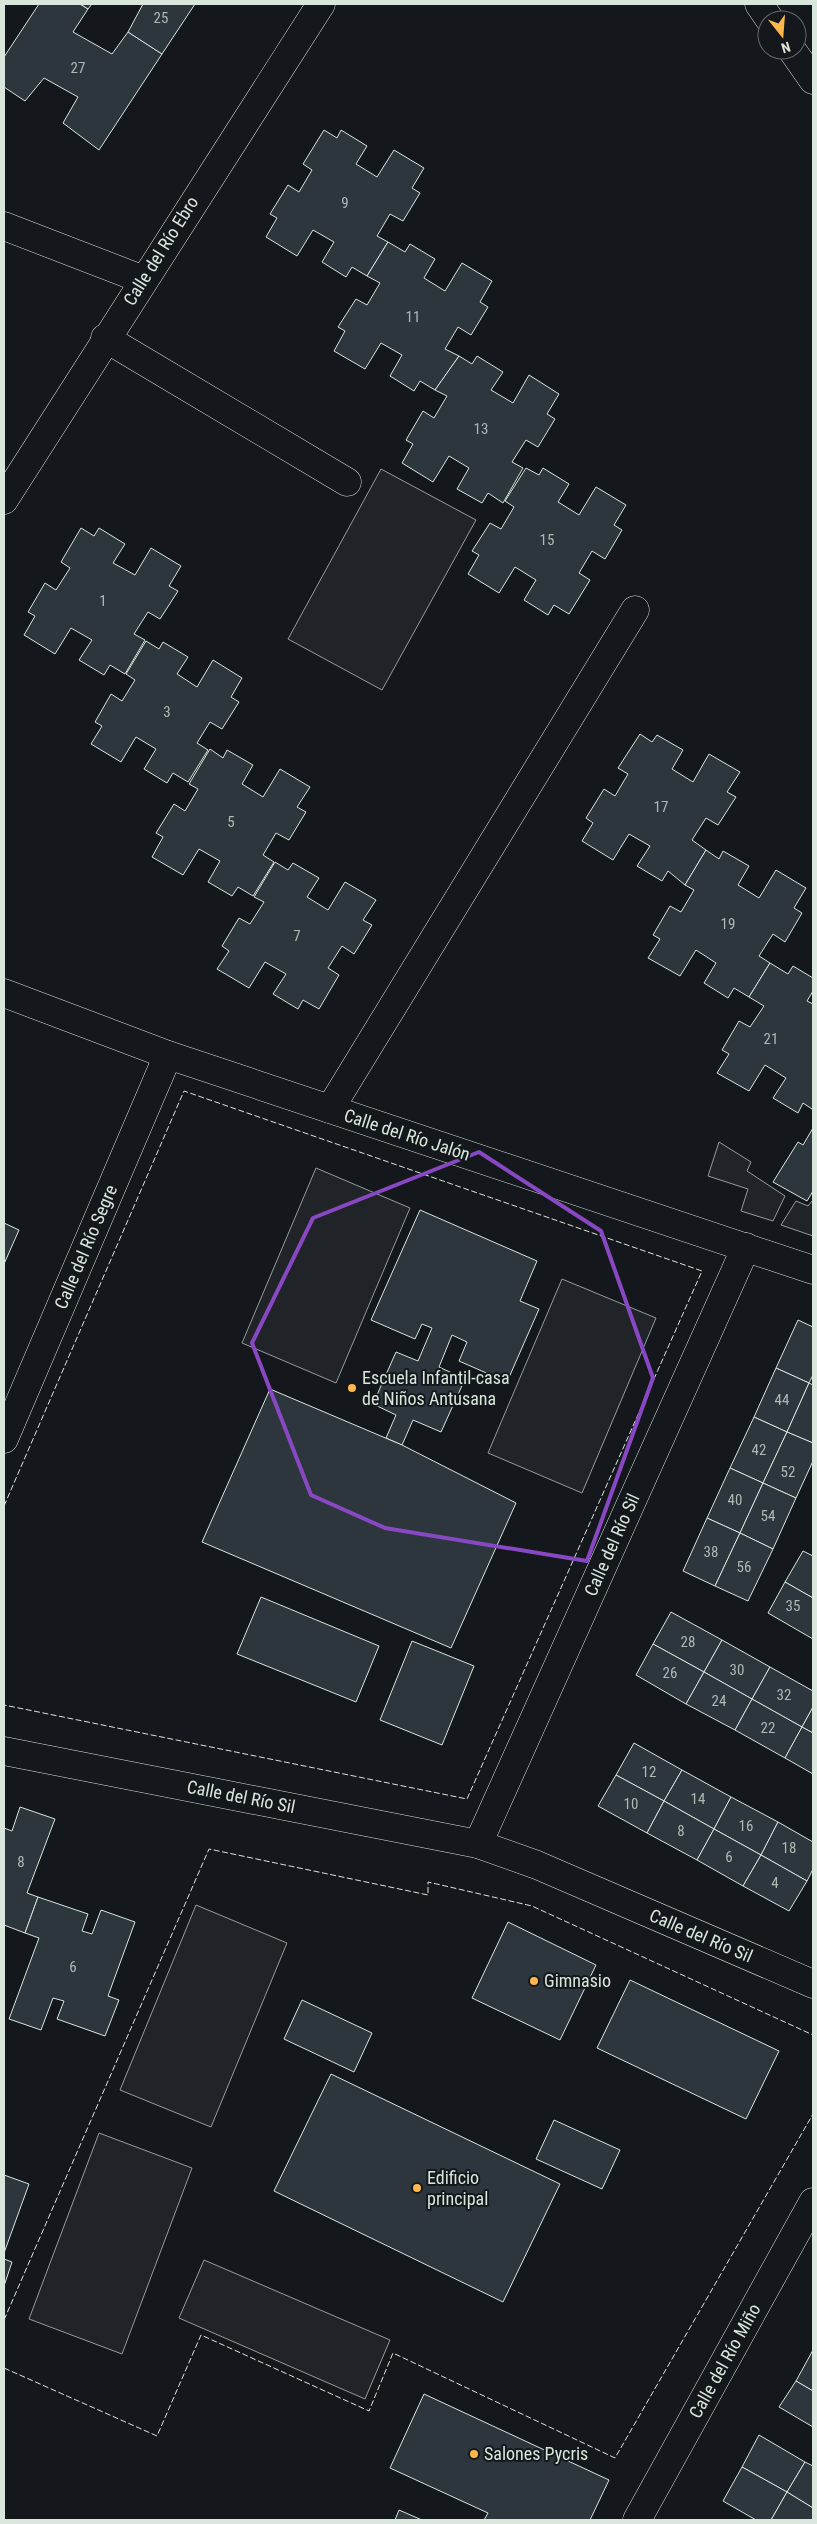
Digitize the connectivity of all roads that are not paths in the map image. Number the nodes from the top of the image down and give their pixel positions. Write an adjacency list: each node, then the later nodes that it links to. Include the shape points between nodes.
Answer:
1 (321, 4): 5 (street, Calle del Río Ebro)
2 (799, 60): 3 (street)
3 (813, 80)
4 (4, 226): 5 (street)
5 (144, 280): 6 (street, Calle del Río Ebro)
6 (106, 338): 7 (street); 8 (street, Calle del Río Ebro)
7 (347, 482)
8 (4, 500)
9 (636, 610): 12 (street)
10 (4, 994): 11 (street, Calle del Río Jalón)
11 (168, 1055): 12 (street, Calle del Río Jalón); 15 (street, Calle del Río Segre)
12 (330, 1109): 13 (street, Calle del Río Jalón)
13 (746, 1247): 14 (street, Calle del Río Jalón); 17 (street, Calle del Río Sil)
14 (813, 1270)
15 (4, 1440)
16 (4, 1751): 17 (street, Calle del Río Sil)
17 (478, 1844): 18 (street, Calle del Río Sil, via 537,1865)
18 (813, 1984)
19 (813, 2202): 20 (street, Calle del Río Miño)
20 (638, 2520)

